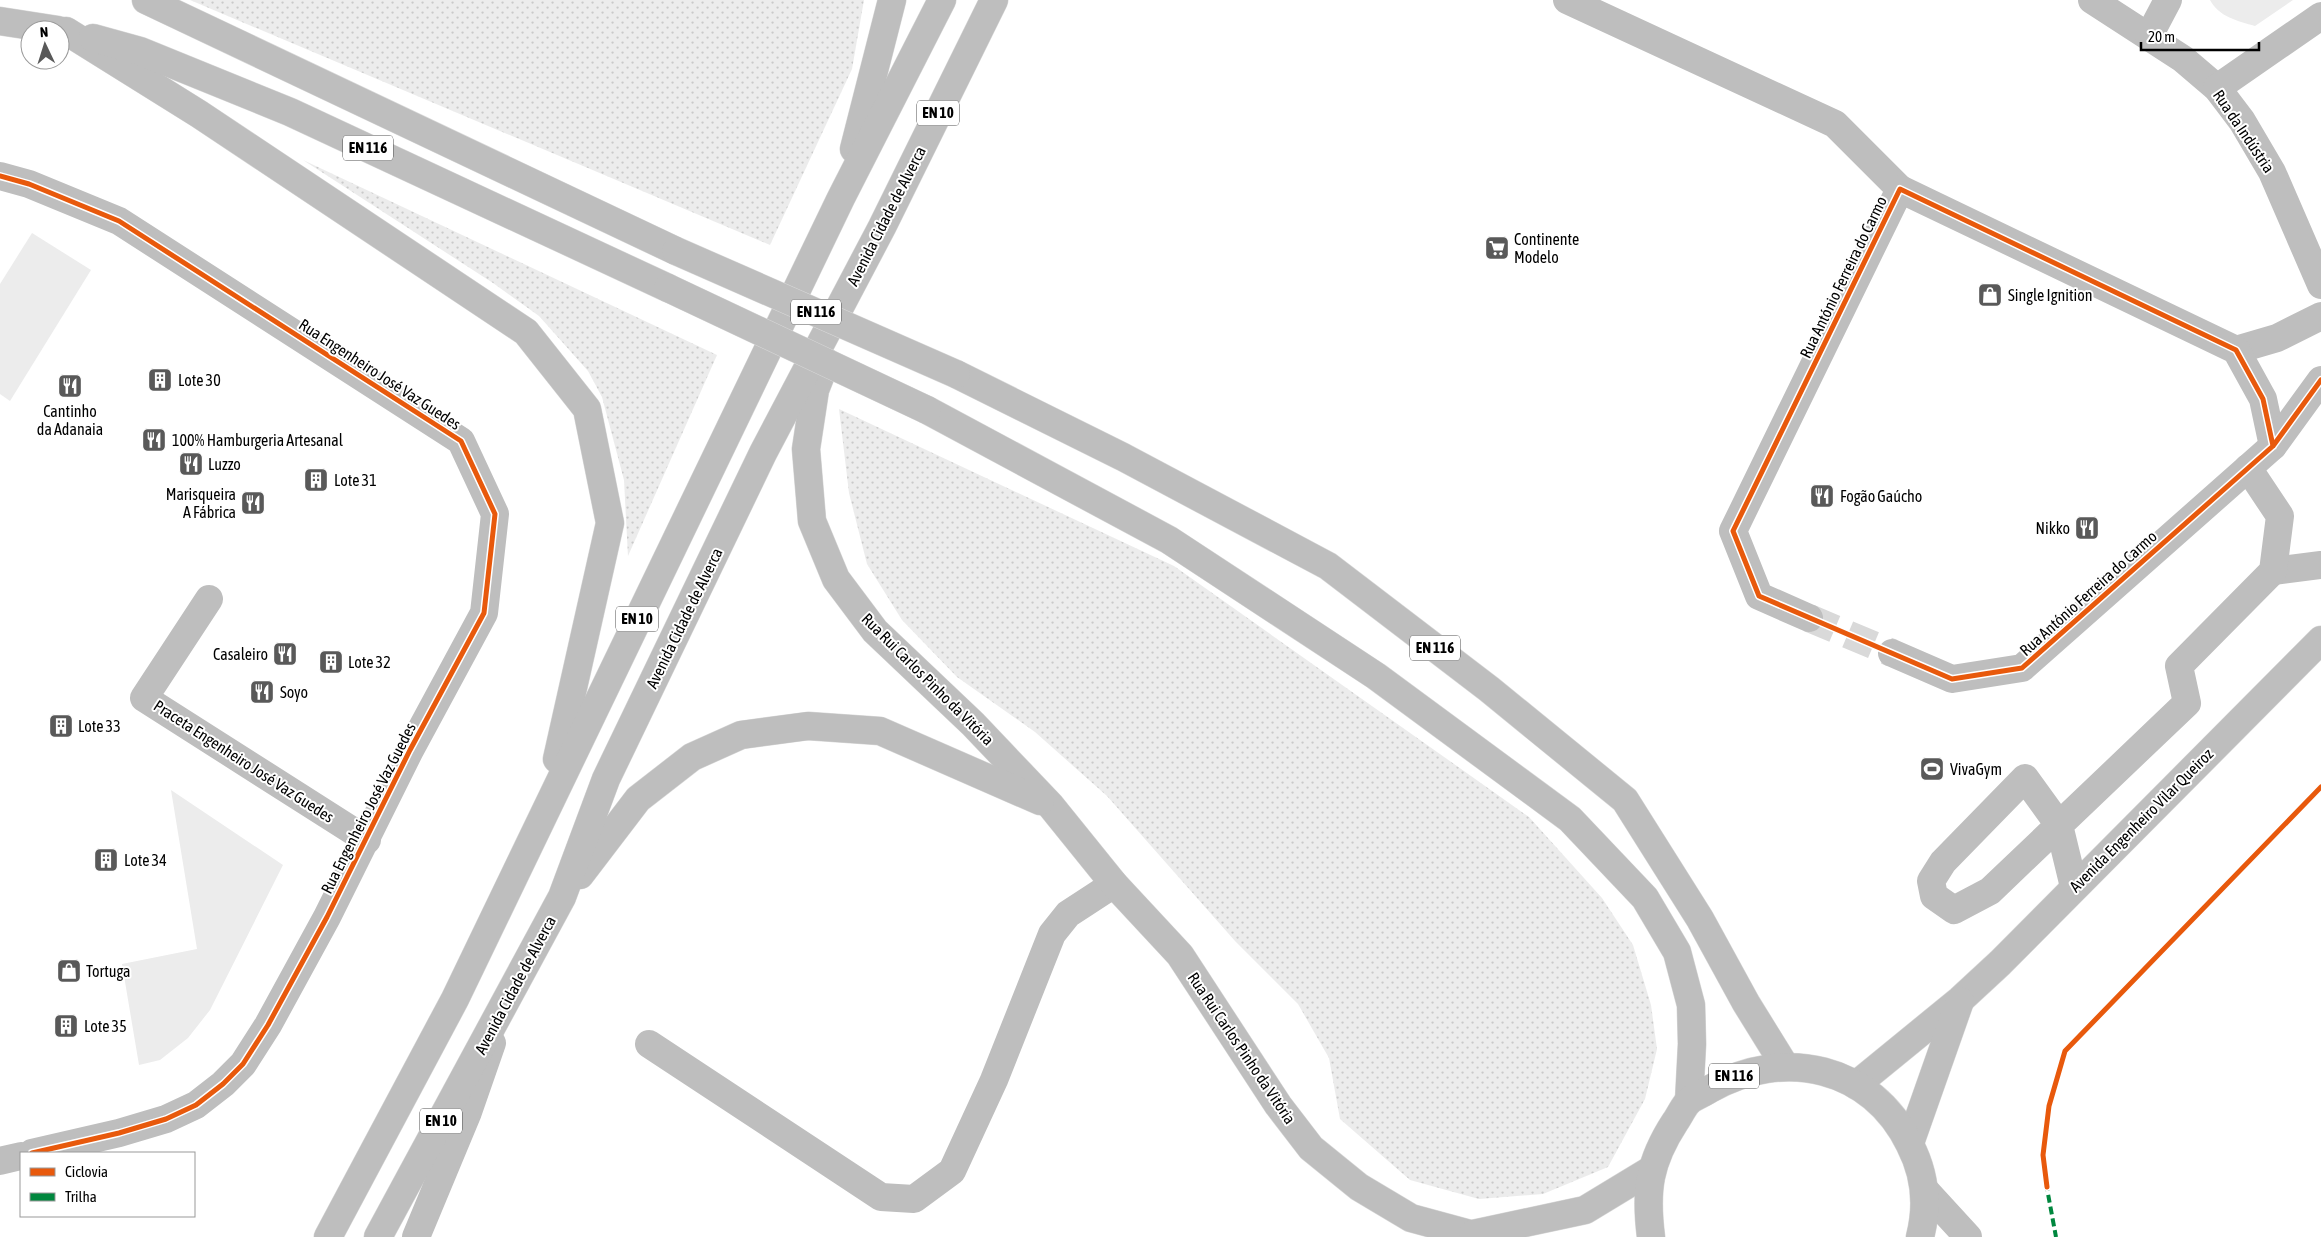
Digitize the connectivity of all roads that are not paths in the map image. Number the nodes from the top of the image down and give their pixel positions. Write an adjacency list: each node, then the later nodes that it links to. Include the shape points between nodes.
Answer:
1 (146, 0): 41 (main road, EN 116, bridge, via 676,251 956,374 1123,457 1328,566 1489,689 1625,800 1700,919)
2 (892, 0): 17 (main road)
3 (942, 0): 17 (main road, EN 10)
4 (994, 0): 18 (main road, Avenida Cidade de Alverca / EN 10)
5 (1567, 0): 16 (main road, via 1835,124)
6 (2092, 0): 13 (main road, Rua da Indústria)
7 (2168, 0): 13 (main road)
8 (2321, 16): 14 (main road)
9 (0, 21): 10 (main road, EN 116)
10 (20, 24)
11 (70, 33): 43 (main road, EN 116, bridge, via 140,51 290,112 928,410 1169,540 1376,676 1570,819 1645,898 1677,952 1690,1004)
12 (70, 36): 31 (main road, via 207,119 526,332 587,409 610,523)
13 (2149, 36): 14 (main road, Rua da Indústria)
14 (2217, 88): 19 (main road, Rua da Indústria, via 2242,121 2272,172)
15 (0, 176): 34 (main road, Rua Engenheiro José Vaz Guedes, via 29,184 119,221 461,441 495,514 484,613 410,750)
16 (1900, 189): 21 (main road, Rua António Ferreira do Carmo); 28 (main road, Rua António Ferreira do Carmo, via 1733,531 1759,596)
17 (841, 198): 31 (main road, EN 10)
18 (882, 227): 32 (main road, Rua Rui Carlos Pinho da Vitória, via 814,390 806,449 812,520 836,579 875,631 973,724); 37 (main road, Avenida Cidade de Alverca / EN 10, via 763,453 606,779)
19 (2321, 285)
20 (2321, 316): 21 (main road, via 2277,338)
21 (2236, 350): 23 (main road, via 2263,399)
22 (2321, 380): 23 (main road, Rua António Ferreira do Carmo)
23 (2273, 446): 24 (main road, Rua António Ferreira do Carmo)
24 (2248, 468): 26 (main road, via 2280,516); 30 (main road, Rua António Ferreira do Carmo, via 2022,668 1952,678)
25 (2321, 565): 26 (main road)
26 (2273, 571): 33 (main road, via 2179,666 2187,703)
27 (210, 599): 34 (main road, Praceta Engenheiro José Vaz Guedes, via 144,698)
28 (1809, 618)
29 (2321, 640): 36 (main road, Avenida Engenheiro Vilar Queiroz)
30 (1892, 653)
31 (546, 806): 51 (main road, EN 10, via 455,999)
32 (1051, 806): 35 (main road, Rua Rui Carlos Pinho da Vitória); 37 (main road, Rua Rui Carlos Pinho da Vitória, via 880,731 808,726 741,735 692,758 638,799)
33 (2059, 825): 33 (main road, via 2025,778 1943,862 1931,881 1934,896 1954,910 1990,891); 36 (main road)
34 (367, 840): 45 (main road, Rua Engenheiro José Vaz Guedes, via 268,1025 243,1064 224,1084 196,1105 166,1119)
35 (1114, 884): 40 (main road, via 1068,914 1052,934 994,1080 952,1171 914,1199 881,1197); 50 (main road, Rua Rui Carlos Pinho da Vitória, via 1180,955 1278,1105 1311,1148 1359,1188 1411,1218)
36 (2074, 887): 38 (main road, Avenida Engenheiro Vilar Queiroz)
37 (562, 898): 39 (main road, Avenida Cidade de Alverca / EN 10)
38 (1960, 1000): 42 (main road, Avenida Engenheiro Vilar Queiroz); 44 (main road, Avenida Engenheiro Vilar Queiroz)
39 (504, 1006): 52 (main road, Avenida Cidade de Alverca / EN 10); 53 (main road, via 468,1112)
40 (649, 1044)
41 (1785, 1066): 42 (main road, EN 116, via 1822,1071); 43 (main road, EN 116, via 1758,1069 1732,1077)
42 (1856, 1085): 44 (main road, EN 116, via 1882,1104)
43 (1689, 1101): 48 (main road, EN 116, via 1664,1139)
44 (1910, 1143): 49 (main road, EN 116)
45 (36, 1152)
46 (20, 1156): 47 (main road)
47 (0, 1161)
48 (1652, 1170): 50 (main road, via 1585,1210); 54 (main road, EN 116, via 1647,1205)
49 (1924, 1188): 55 (main road, EN 116, via 1924,1223); 56 (main road)
50 (1477, 1235)
51 (328, 1237)
52 (378, 1237)
53 (416, 1237)
54 (1651, 1237)
55 (1920, 1237)
56 (1968, 1237)

